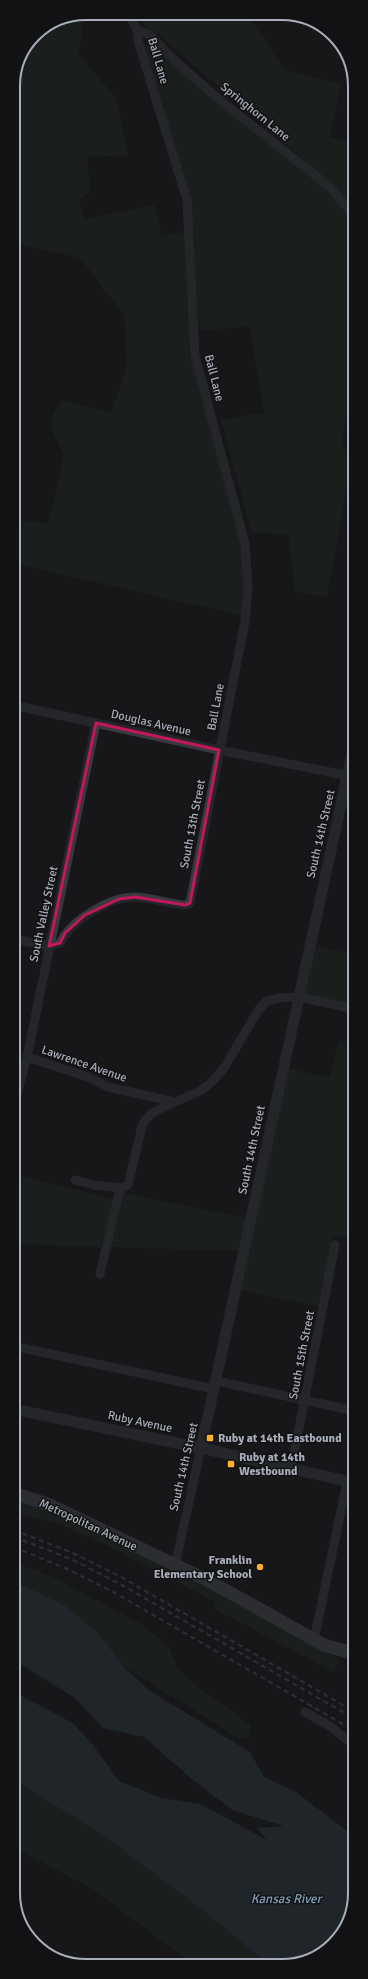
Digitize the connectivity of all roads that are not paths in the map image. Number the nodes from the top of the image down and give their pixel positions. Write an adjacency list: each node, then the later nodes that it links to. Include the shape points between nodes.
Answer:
1 (131, 20): 2 (street, Ball Lane)
2 (137, 30): 3 (street, Springhorn Lane, via 150,35 175,61 220,100 330,187); 6 (street, Ball Lane, via 139,44 187,200 195,356 245,544 248,587 245,621)
3 (348, 209)
4 (20, 707): 5 (street, Douglas Avenue)
5 (96, 723): 6 (street, Douglas Avenue); 10 (street, South Valley Street)
6 (220, 750): 7 (street, Douglas Avenue); 10 (street, South 13th Street, via 190,903 185,905 135,897 120,899 85,915 65,933 60,943)
7 (348, 775)
8 (348, 789): 11 (street, South 14th Street)
9 (20, 940): 10 (street)
10 (49, 946): 13 (street, South Valley Street)
11 (299, 997): 12 (street); 15 (street, via 267,1001 259,1009 224,1068 212,1082 200,1091); 21 (street, South 14th Street)
12 (348, 1008)
13 (27, 1057): 14 (street, South Valley Street); 15 (street, Lawrence Avenue, via 88,1077 108,1087)
14 (20, 1083)
15 (175, 1102): 17 (street, via 146,1119 142,1126 128,1185)
16 (75, 1180): 17 (street)
17 (122, 1188): 19 (street)
18 (335, 1245): 22 (street, South 15th Street)
19 (100, 1274)
20 (20, 1347): 21 (street)
21 (215, 1385): 22 (street); 25 (street, South 14th Street)
22 (306, 1400): 24 (street); 26 (street, South 15th Street)
23 (20, 1409): 25 (street, Ruby Avenue)
24 (348, 1409)
25 (201, 1448): 26 (street, Ruby Avenue); 30 (street, South 14th Street)
26 (291, 1469): 27 (street, Ruby Avenue)
27 (348, 1482)
28 (20, 1495): 30 (main road, Metropolitan Avenue, via 50,1505)
29 (348, 1496): 31 (street)
30 (175, 1566): 31 (main road, Metropolitan Avenue, via 241,1597)
31 (314, 1640): 32 (main road, Metropolitan Avenue)
32 (348, 1653)
33 (305, 1712): 34 (street, via 331,1726)
34 (348, 1740)

